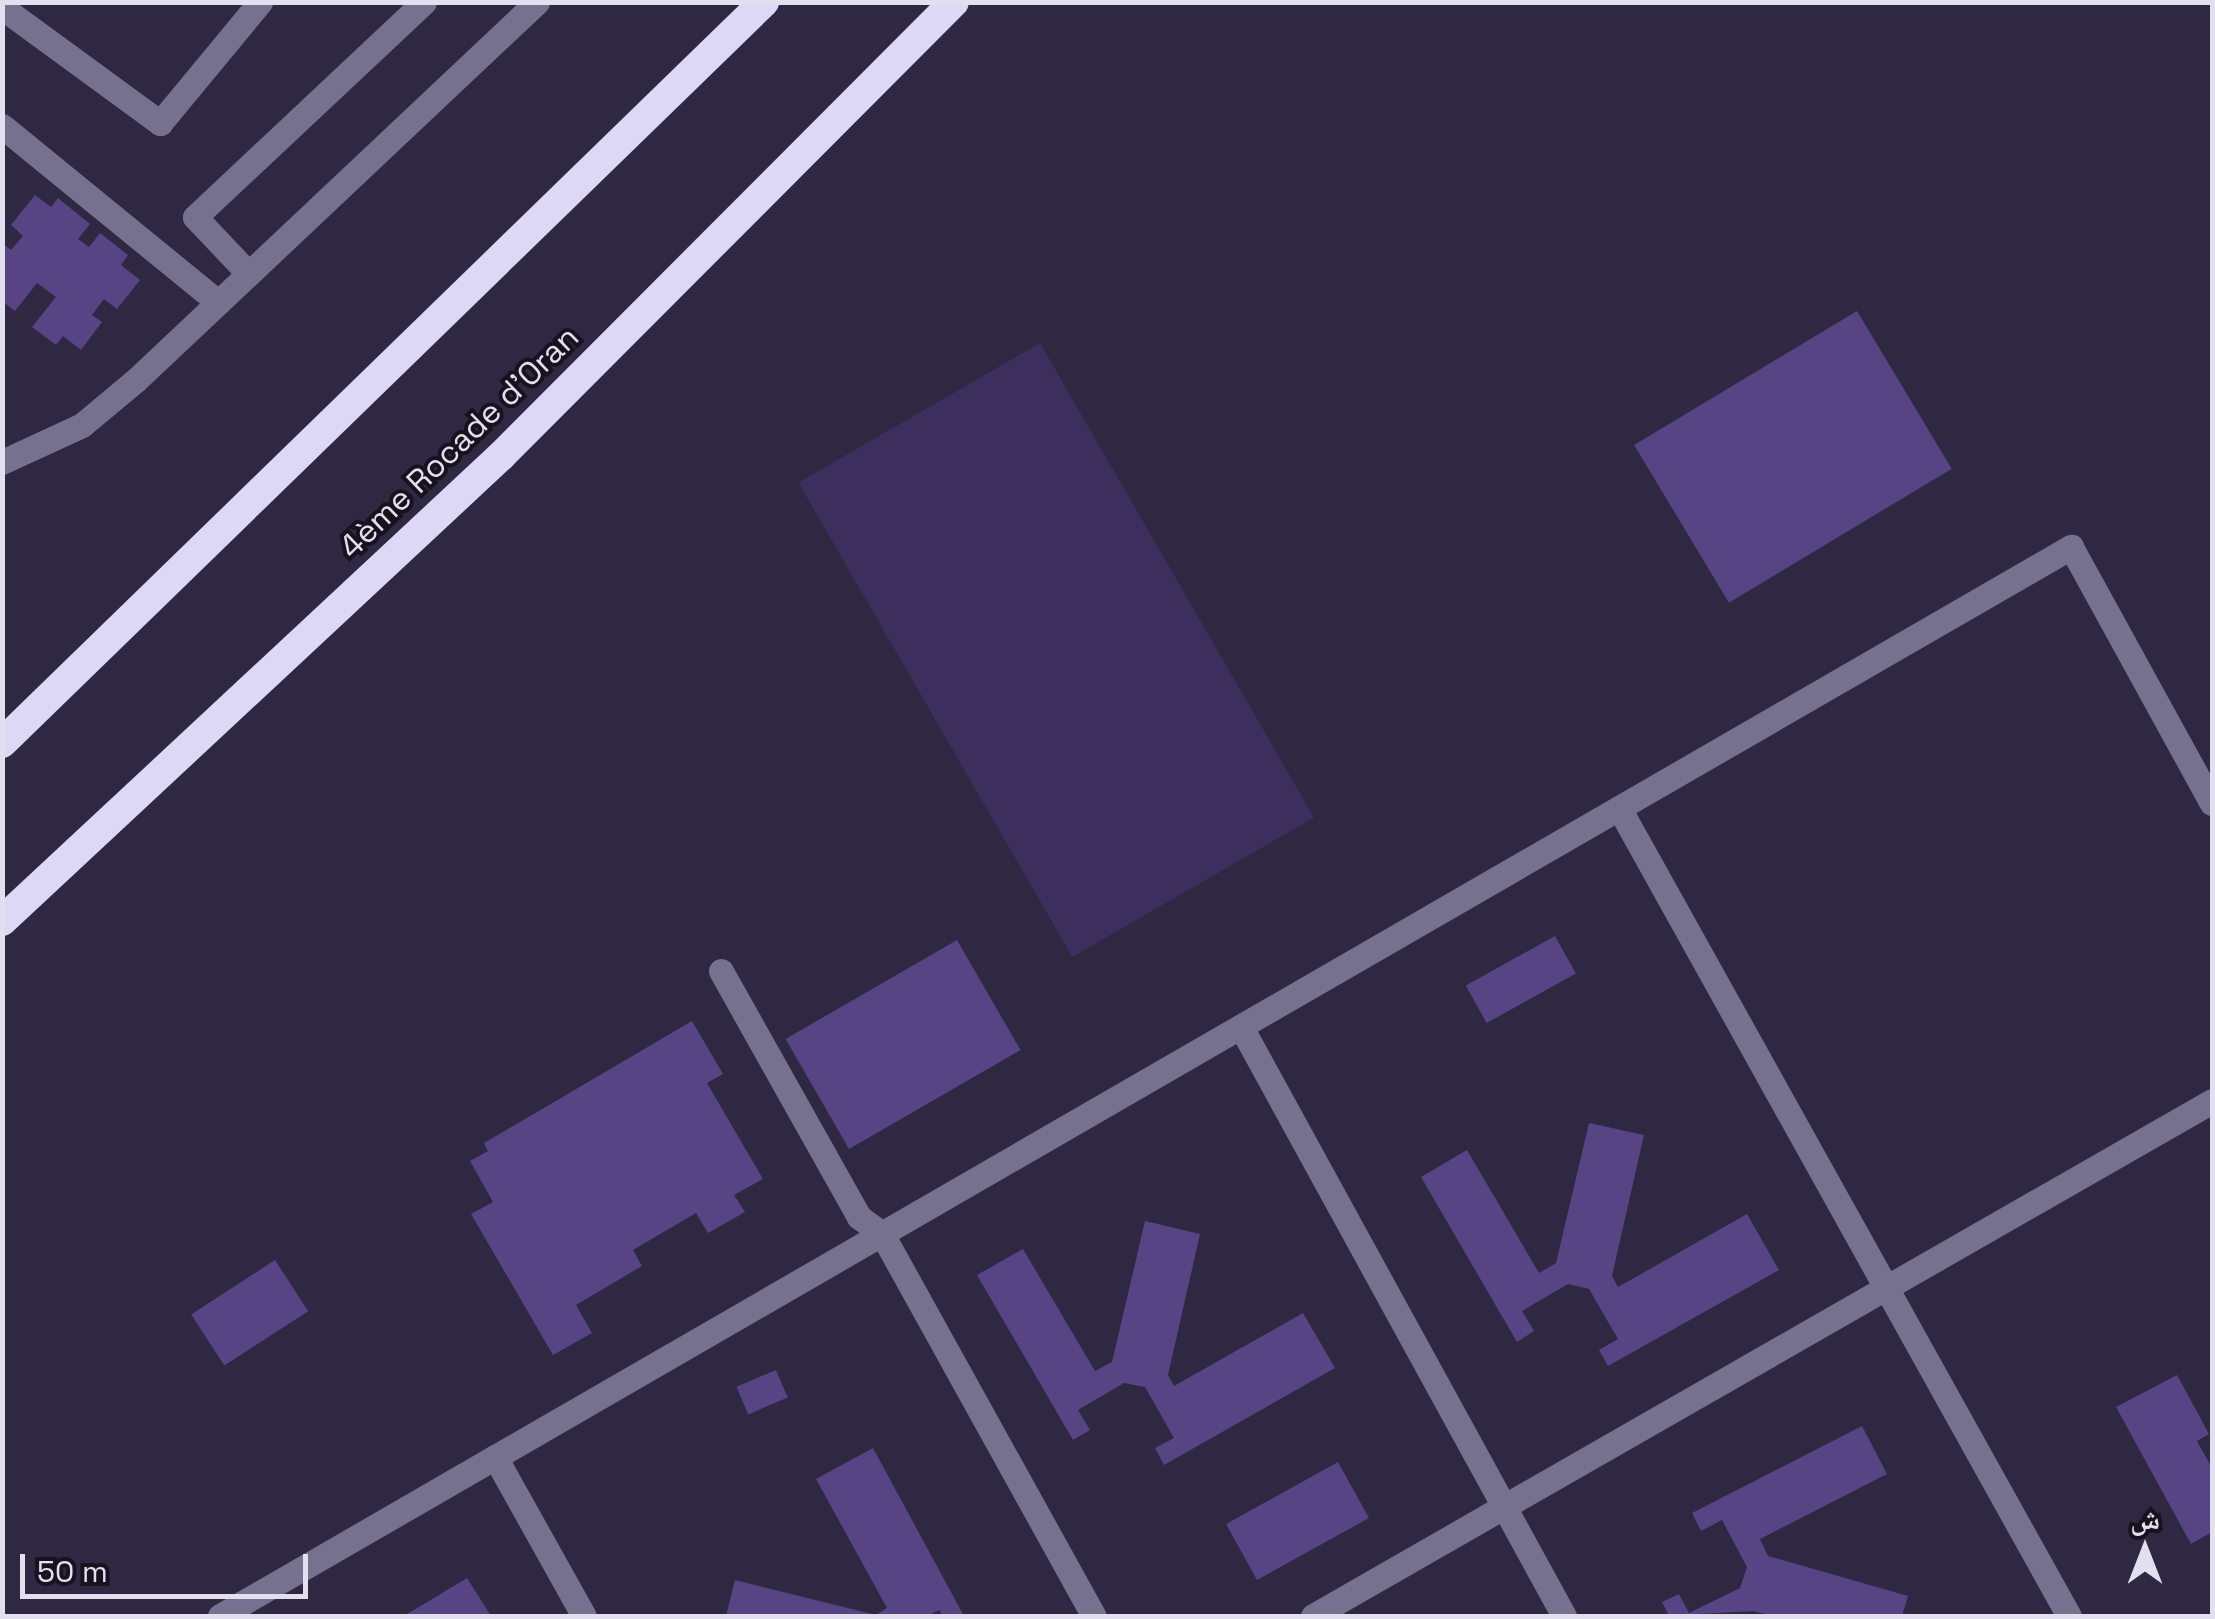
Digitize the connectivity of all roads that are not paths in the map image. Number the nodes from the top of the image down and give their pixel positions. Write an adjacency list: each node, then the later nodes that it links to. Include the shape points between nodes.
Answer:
1 (260, 2): 6 (street, via 160,123)
2 (424, 2): 8 (street, via 195,217)
3 (537, 2): 8 (street)
4 (764, 2): 11 (highway)
5 (954, 2): 14 (highway, 4ème Rocade d'Oran, via 501,456)
6 (4, 7)
7 (2, 126): 9 (street)
8 (248, 273): 9 (street)
9 (218, 302): 10 (street, via 82,425)
10 (2, 462)
11 (2, 744)
12 (2212, 804): 13 (street, via 2071,547)
13 (1619, 808): 16 (street); 19 (street)
14 (2, 921)
15 (722, 970): 18 (street, via 858,1218)
16 (1241, 1026): 18 (street); 21 (street)
17 (2212, 1101): 19 (street)
18 (882, 1234): 20 (street); 24 (street)
19 (1886, 1288): 21 (street); 27 (street)
20 (495, 1457): 22 (street); 23 (street)
21 (1503, 1508): 25 (street); 26 (street)
22 (220, 1616)
23 (584, 1616)
24 (1094, 1616)
25 (1314, 1616)
26 (1564, 1616)
27 (2069, 1616)

